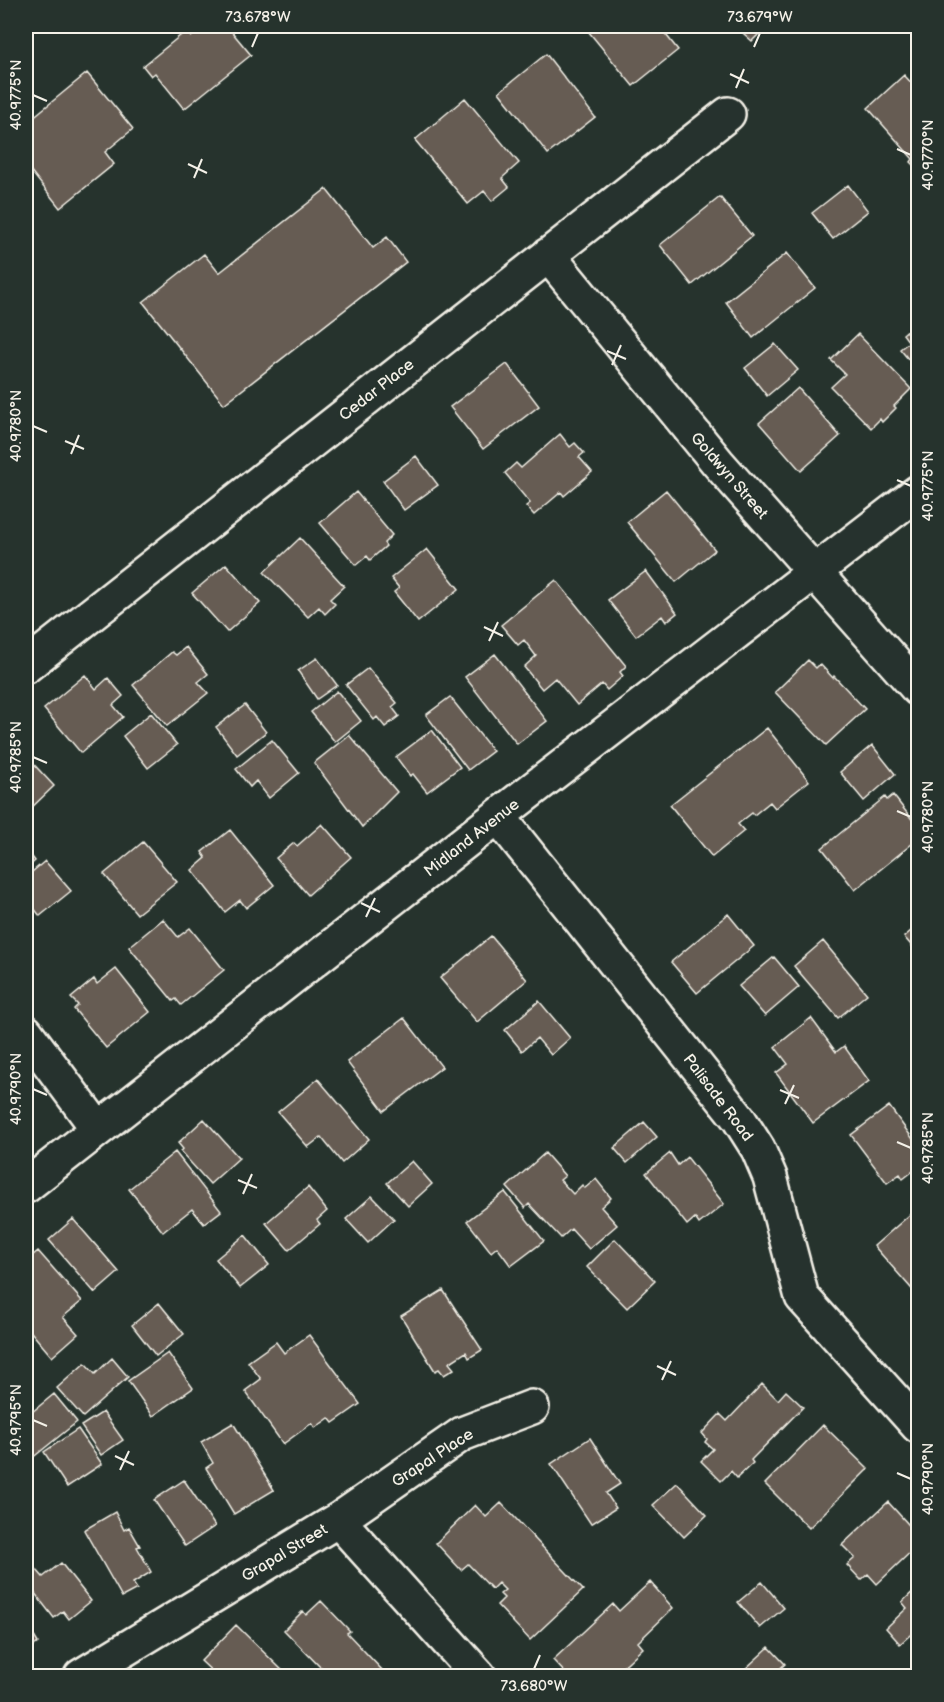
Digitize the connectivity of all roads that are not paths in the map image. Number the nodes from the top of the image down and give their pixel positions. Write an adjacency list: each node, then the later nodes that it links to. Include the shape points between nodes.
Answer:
1 (728, 114): 2 (street, Cedar Place)
2 (548, 255): 4 (street, Goldwyn Street, via 718,463); 5 (street, Cedar Place)
3 (918, 492): 4 (street, Midland Avenue)
4 (815, 573): 6 (street, Goldwyn Street); 7 (street, Midland Avenue)
5 (26, 666)
6 (918, 689)
7 (498, 816): 9 (street, Midland Avenue); 12 (street, Palisade Road, via 739,1119 770,1177 802,1297)
8 (26, 1032): 9 (street)
9 (98, 1129): 10 (street, Midland Avenue)
10 (26, 1186)
11 (532, 1407): 13 (street, Grapal Place, via 462,1434)
12 (918, 1426)
13 (338, 1520): 14 (street, Grapal Street); 15 (street, Grapal Street)
14 (81, 1677)
15 (479, 1677)

